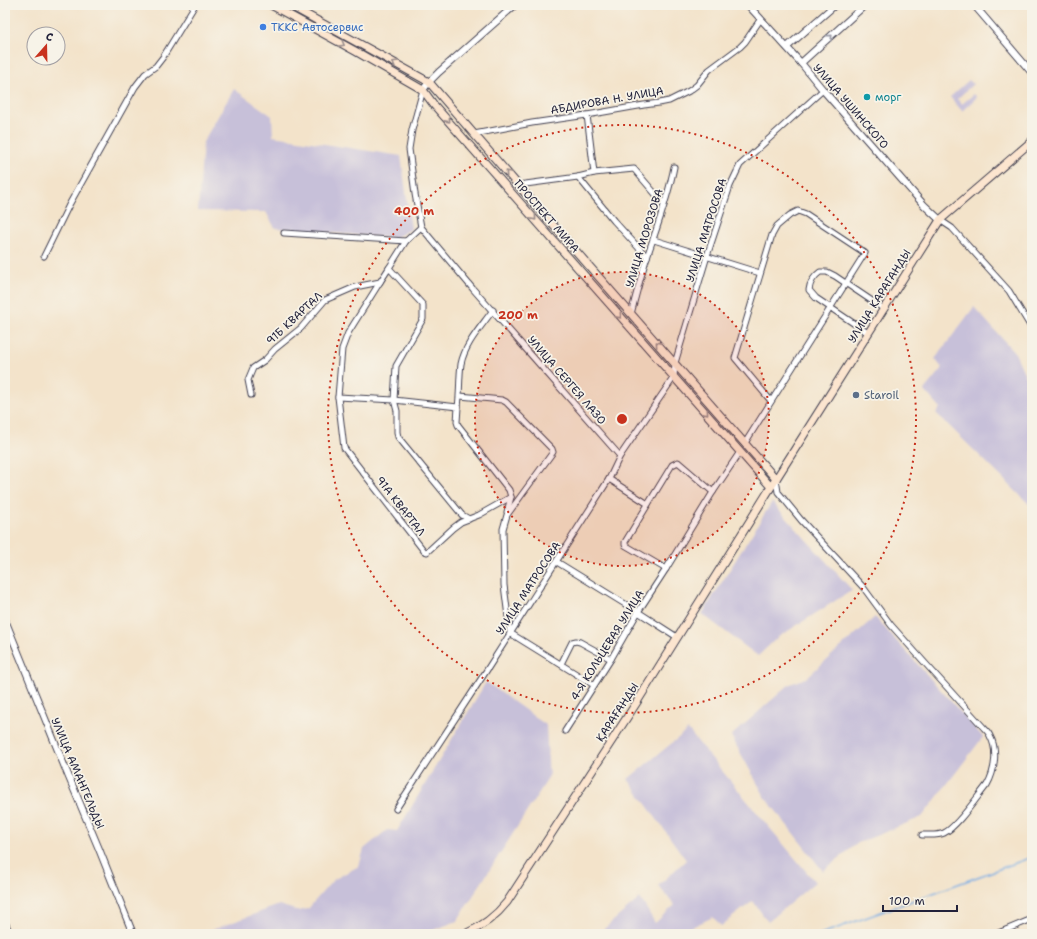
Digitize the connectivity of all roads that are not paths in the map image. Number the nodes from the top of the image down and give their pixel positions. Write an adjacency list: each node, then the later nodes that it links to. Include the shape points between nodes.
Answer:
1 (195, 5): 29 (street, via 163,57 135,86 68,204)
2 (271, 5): 14 (main road, ПРОСПЕКТ МИРА, one-way to 14)
3 (289, 5): 13 (main road, ПРОСПЕКТ МИРА, one-way to 3)
4 (515, 5): 13 (street)
5 (748, 5): 9 (street, УЛИЦА УШИНСКОГО)
6 (835, 5): 10 (street)
7 (865, 5): 11 (street, one-way to 7)
8 (974, 5): 12 (street)
9 (760, 20): 10 (street, УЛИЦА УШИНСКОГО); 16 (street, АБДИРОВА Н. УЛИЦА, via 740,47 709,70 689,91 669,101)
10 (787, 47): 11 (street, УЛИЦА УШИНСКОГО)
11 (800, 63): 15 (street, УЛИЦА УШИНСКОГО)
12 (1032, 73)
13 (429, 82): 14 (street); 17 (main road, ПРОСПЕКТ МИРА)
14 (423, 90): 25 (street, via 409,149); 43 (main road, ПРОСПЕКТ МИРА, one-way to 43)
15 (823, 90): 24 (street, УЛИЦА УШИНСКОГО); 30 (street, УЛИЦА МАТРОСОВА, via 740,165 730,186)
16 (587, 115): 17 (street, АБДИРОВА Н. УЛИЦА); 20 (street)
17 (474, 134): 22 (main road, ПРОСПЕКТ МИРА, one-way to 17)
18 (1032, 140): 24 (main road, УЛИЦА КАРАГАНДЫ)
19 (674, 167): 23 (street, УЛИЦА МОРОЗОВА)
20 (594, 173): 21 (street); 23 (street, via 634,169)
21 (578, 177): 22 (street); 31 (street)
22 (518, 185): 39 (main road, ПРОСПЕКТ МИРА)
23 (664, 204): 27 (street, УЛИЦА МОРОЗОВА)
24 (940, 220): 37 (main road, УЛИЦА КАРАГАНДЫ); 40 (street, via 952,228 1009,292)
25 (420, 227): 28 (street); 38 (street, УЛИЦА СЕРГЕЯ ЛАЗО)
26 (284, 233): 28 (street)
27 (654, 240): 30 (street); 31 (street, УЛИЦА МОРОЗОВА)
28 (406, 241): 32 (street)
29 (44, 256)
30 (707, 256): 33 (street); 42 (street, УЛИЦА МАТРОСОВА)
31 (647, 257): 39 (street, УЛИЦА МОРОЗОВА)
32 (389, 268): 34 (street); 47 (street, via 423,305 423,319 396,366)
33 (760, 273): 35 (street, via 776,226 798,211 864,253); 48 (street, via 735,358)
34 (380, 282): 44 (street, 91Б КВАРТАЛ, via 355,287 325,300 301,328 253,368 248,380); 46 (street, via 348,333 342,349)
35 (846, 283): 36 (street); 36 (street, via 827,272 820,272 810,282 809,290); 37 (street)
36 (830, 307): 41 (street); 48 (street)
37 (884, 308): 41 (main road, УЛИЦА КАРАГАНДЫ)
38 (493, 310): 45 (street, via 464,353); 52 (street, УЛИЦА СЕРГЕЯ ЛАЗО)
39 (631, 314): 42 (main road, ПРОСПЕКТ МИРА, one-way to 39)
40 (1032, 329)
41 (868, 333): 54 (main road, УЛИЦА КАРАГАНДЫ)
42 (675, 363): 43 (street, УЛИЦА МАТРОСОВА); 50 (main road, ПРОСПЕКТ МИРА)
43 (674, 377): 51 (main road, ПРОСПЕКТ МИРА, one-way to 51); 52 (street, УЛИЦА МАТРОСОВА)
44 (251, 395)
45 (460, 396): 49 (street); 60 (street, via 506,402 552,448 553,452)
46 (338, 397): 47 (street); 61 (street, 91А КВАРТАЛ, via 344,448 424,551 427,552 453,528)
47 (394, 400): 49 (street); 61 (street, via 398,411 398,437 462,515)
48 (771, 401): 50 (street)
49 (458, 408): 58 (street, via 458,425 509,490)
50 (745, 443): 54 (main road, ПРОСПЕКТ МИРА)
51 (740, 452): 55 (main road, ПРОСПЕКТ МИРА); 56 (street, 4-Я КОЛЬЦЕВАЯ УЛИЦА)
52 (620, 456): 53 (street, УЛИЦА МАТРОСОВА)
53 (609, 479): 59 (street); 62 (street, УЛИЦА МАТРОСОВА)
54 (776, 479): 55 (main road, УЛИЦА КАРАГАНДЫ); 57 (street)
55 (771, 487): 57 (street); 67 (main road, ҚАРАҒАНДЫ)
56 (713, 492): 59 (street, via 678,462 672,465); 63 (street, 4-Я КОЛЬЦЕВАЯ УЛИЦА)
57 (778, 492): 73 (street, via 863,587 891,625 984,728 993,742 994,767 987,785 951,829 937,835)
58 (511, 497): 60 (street); 61 (street)
59 (648, 504): 63 (street, via 625,544)
60 (507, 515): 66 (street, via 503,529 502,554)
61 (469, 519)
62 (557, 562): 64 (street); 66 (street, УЛИЦА МАТРОСОВА)
63 (666, 569): 64 (street, 4-Я КОЛЬЦЕВАЯ УЛИЦА)
64 (638, 612): 67 (street); 68 (street, 4-Я КОЛЬЦЕВАЯ УЛИЦА)
65 (5, 620): 77 (street, УЛИЦА АМАНГЕЛЬДЫ, via 100,849)
66 (510, 633): 69 (street); 72 (street, УЛИЦА МАТРОСОВА)
67 (677, 637): 78 (main road, ҚАРАҒАНДЫ, via 507,902 491,919)
68 (611, 659): 69 (street, via 576,641 572,642); 70 (street, 4-Я КОЛЬЦЕВАЯ УЛИЦА)
69 (561, 664): 70 (street)
70 (594, 685): 71 (street, 4-Я КОЛЬЦЕВАЯ УЛИЦА)
71 (565, 731)
72 (396, 809)
73 (922, 835)
74 (1032, 920): 79 (street)
75 (5, 922): 76 (street)
76 (10, 934)
77 (132, 934)
78 (464, 934)
79 (996, 934)

